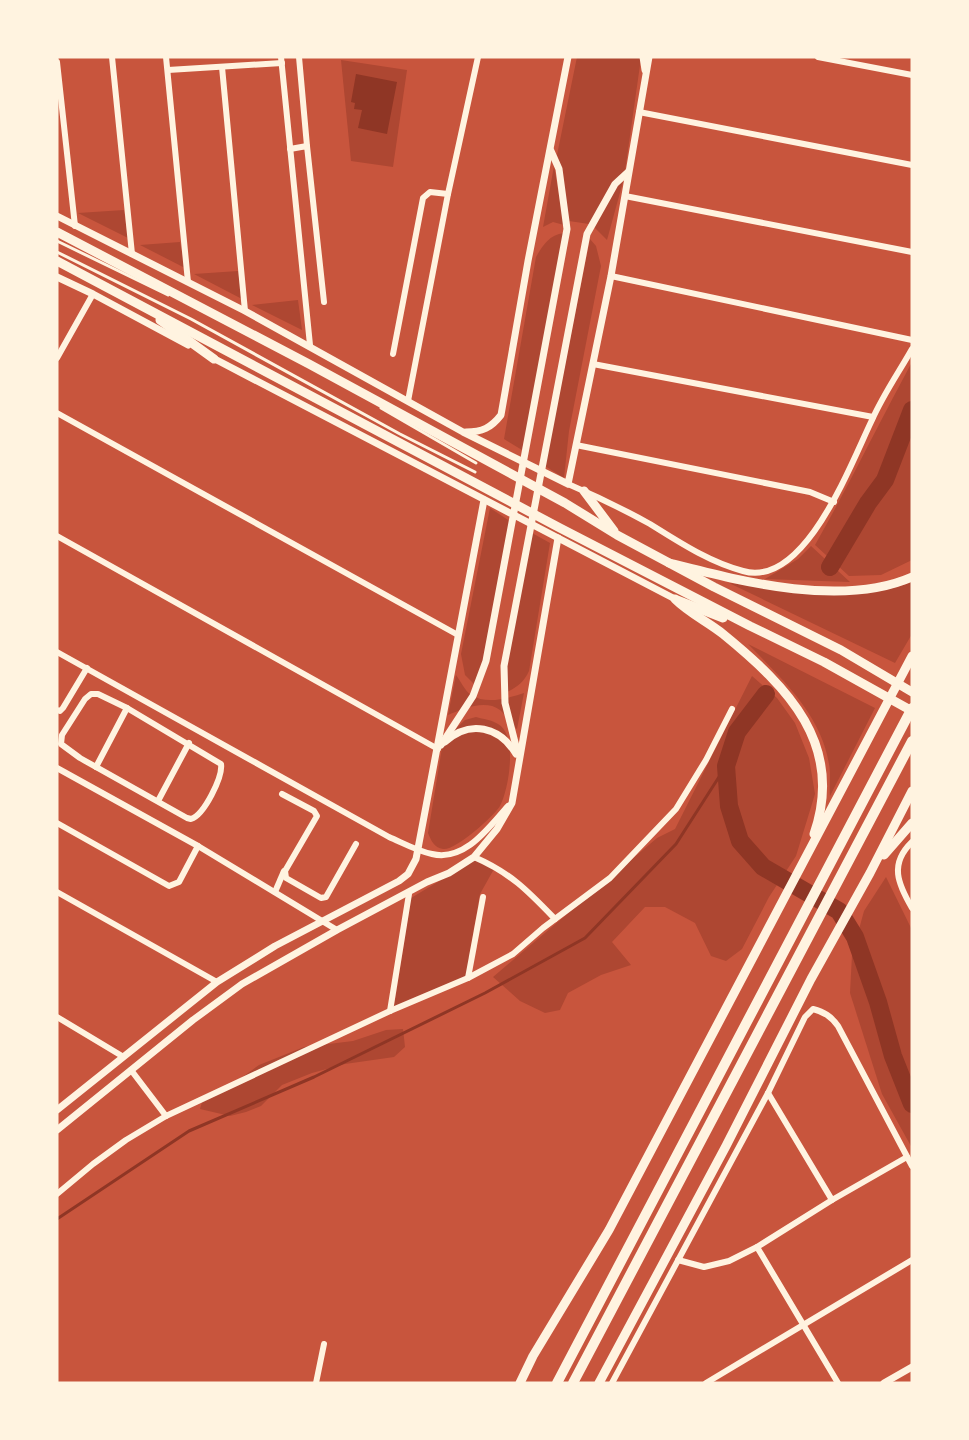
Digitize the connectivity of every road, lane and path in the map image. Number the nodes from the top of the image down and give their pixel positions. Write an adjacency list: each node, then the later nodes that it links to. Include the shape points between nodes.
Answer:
1 (112, 57): 29 (street)
2 (166, 57): 12 (street)
3 (299, 57): 16 (street)
4 (478, 57): 21 (street)
5 (643, 57): 14 (street)
6 (649, 57): 14 (street)
7 (818, 57): 13 (street)
8 (568, 58): 18 (street)
9 (281, 60): 11 (street); 17 (street)
10 (57, 62): 24 (street)
11 (222, 66): 12 (street); 37 (street)
12 (168, 70): 33 (street)
13 (912, 75)
14 (645, 81): 15 (street)
15 (639, 112): 19 (street); 20 (street)
16 (307, 146): 17 (street); 36 (street)
17 (290, 149): 39 (street)
18 (551, 151): 48 (street, via 501,415 487,428); 76 (street, via 559,169 567,229 497,603 486,661 473,696)
19 (912, 165)
20 (628, 172): 22 (street); 77 (street, via 615,184 587,234 504,666 506,703)
21 (448, 194): 41 (street, via 430,192 423,198); 45 (street)
22 (625, 196): 28 (street); 31 (street)
23 (57, 216): 24 (street)
24 (75, 226): 29 (street)
25 (57, 232): 56 (main road, via 309,364)
26 (57, 241): 50 (lane, via 229,324)
27 (57, 252): 51 (lane, via 191,319)
28 (912, 252)
29 (132, 255): 33 (street)
30 (57, 261): 35 (main road)
31 (611, 276): 38 (street); 44 (street)
32 (57, 277): 34 (street)
33 (188, 282): 37 (street)
34 (93, 294): 42 (street); 43 (street)
35 (132, 299): 43 (main road); 62 (main road)
36 (324, 302)
37 (245, 311): 39 (street)
38 (912, 340)
39 (310, 345): 45 (street)
40 (912, 348): 47 (street)
41 (393, 354)
42 (57, 358)
43 (214, 359): 54 (street)
44 (593, 364): 47 (street); 49 (street)
45 (408, 401): 48 (street)
46 (57, 413): 63 (street)
47 (873, 417): 55 (street)
48 (463, 432): 52 (street)
49 (576, 445): 52 (street); 55 (street, via 810,492)
50 (476, 463)
51 (475, 472)
52 (568, 484): 53 (street)
53 (584, 491): 55 (street, via 695,552 758,574 799,552); 56 (main road)
54 (484, 500): 58 (street); 63 (street)
55 (834, 502)
56 (617, 535): 59 (main road)
57 (57, 536): 76 (street)
58 (558, 538): 61 (street); 77 (street)
59 (669, 563): 60 (main road, via 773,586 842,591 879,588); 67 (main road, via 841,650)
60 (912, 577)
61 (675, 599): 62 (main road); 91 (main road, via 724,635 772,678 810,728 821,762 824,791)
62 (750, 626): 70 (main road)
63 (458, 634): 76 (street)
64 (57, 652): 66 (street)
65 (912, 656): 91 (main road)
66 (87, 668): 71 (street, via 63,708); 72 (street)
67 (912, 692)
68 (128, 708): 73 (street); 78 (street); 78 (street, via 91,694 62,735 60,742 66,749)
69 (732, 709): 99 (street, via 676,809 610,878)
70 (912, 709): 124 (highway)
71 (57, 710)
72 (164, 712): 73 (street); 89 (street)
73 (157, 725): 74 (street)
74 (189, 743): 82 (street); 82 (street, via 222,764 215,786 199,815 191,819)
75 (910, 743): 125 (highway)
76 (438, 749): 77 (street, via 461,731 488,729 500,735); 89 (street)
77 (519, 759): 83 (street)
78 (96, 767): 82 (street)
79 (57, 768): 88 (street)
80 (912, 791): 93 (main road)
81 (282, 794): 92 (street, via 318,816)
82 (158, 801)
83 (512, 802): 89 (street, via 475,841 455,854 433,855); 90 (street, via 497,829)
84 (57, 823): 88 (street, via 169,886 178,882)
85 (912, 823): 93 (main road)
86 (912, 842): 98 (street, via 900,858 897,873)
87 (356, 844): 92 (street, via 326,897 321,898 286,878)
88 (198, 846): 95 (street)
89 (417, 849): 100 (street, via 412,868 399,881)
90 (474, 857): 96 (street); 99 (street, via 521,884)
91 (805, 862): 123 (main road, via 609,1230)
92 (285, 871): 95 (street)
93 (870, 873): 126 (main road)
94 (57, 892): 103 (street)
95 (275, 892): 100 (street)
96 (409, 894): 101 (street); 104 (street)
97 (483, 897): 102 (street)
98 (912, 908)
99 (555, 919): 102 (street, via 513,954)
100 (323, 921): 101 (street); 103 (street)
101 (337, 930): 107 (street, via 242,984)
102 (468, 978): 104 (street)
103 (216, 982): 106 (street)
104 (390, 1011): 110 (street)
105 (57, 1017): 106 (street)
106 (122, 1056): 109 (street)
107 (131, 1070): 110 (street); 111 (street)
108 (768, 1093): 112 (street, via 805,1017 813,1009 824,1012 844,1035); 115 (street); 117 (street)
109 (57, 1110)
110 (166, 1116): 114 (street, via 110,1152)
111 (57, 1130)
112 (907, 1157): 113 (street); 115 (street)
113 (912, 1166)
114 (57, 1194)
115 (832, 1200): 116 (street)
116 (757, 1247): 117 (street, via 711,1267); 119 (street)
117 (678, 1260): 127 (street)
118 (912, 1260): 119 (street)
119 (804, 1324): 128 (street); 129 (street)
120 (324, 1344): 122 (street)
121 (912, 1367): 130 (street)
122 (316, 1383)
123 (520, 1383)
124 (557, 1383)
125 (573, 1383)
126 (599, 1383)
127 (612, 1383)
128 (706, 1383)
129 (837, 1383)
130 (884, 1383)

